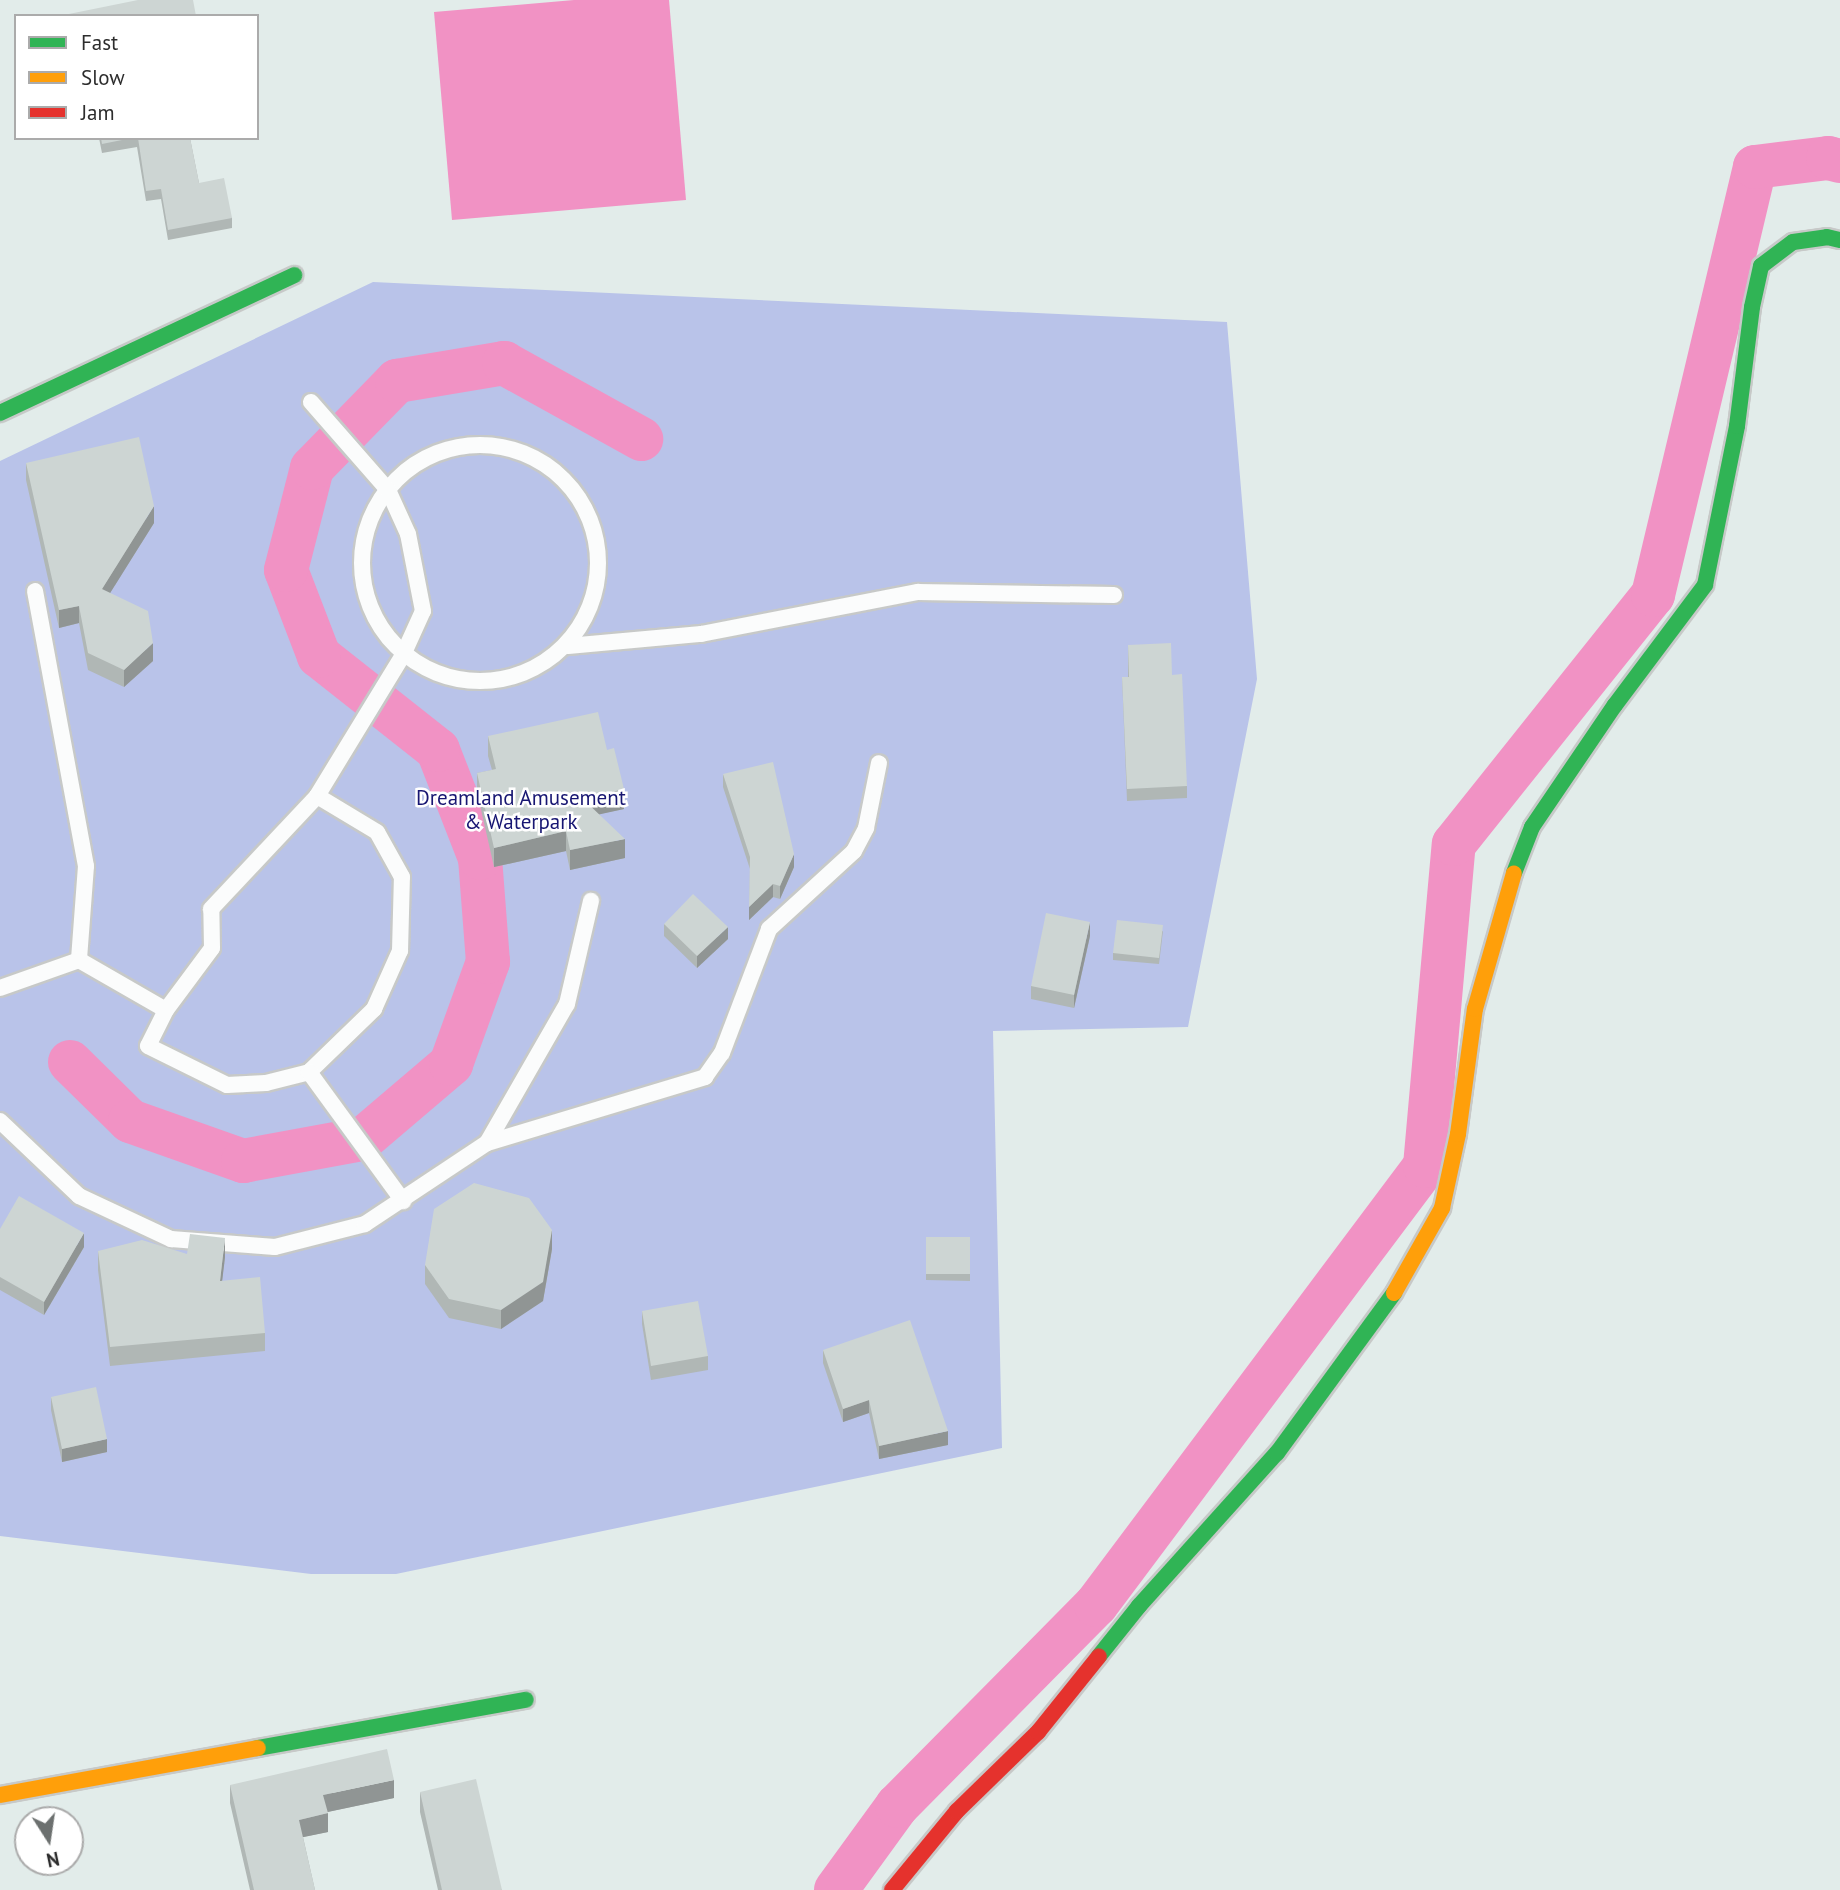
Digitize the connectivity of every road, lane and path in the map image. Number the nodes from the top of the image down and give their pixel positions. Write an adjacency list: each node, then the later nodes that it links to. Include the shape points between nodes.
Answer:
1 (1840, 240): 22 (street, via 1827,237 1793,242 1761,266 1737,426 1705,585 1532,827 1506,894 1475,1009 1458,1134 1442,1208 1395,1291 1277,1453 1139,1606 1038,1732 957,1811)
2 (294, 275): 4 (street)
3 (316, 408): 5 (lane)
4 (0, 413)
5 (388, 490): 8 (lane, via 433,453 471,444 506,447 561,478 586,509 600,540 600,575 586,618); 9 (lane, via 408,534 424,611); 9 (lane, via 367,530 359,563 369,606 384,636)
6 (35, 591): 13 (lane, via 86,866)
7 (1114, 595): 8 (lane, via 918,592 701,634)
8 (568, 646): 9 (lane, via 520,675 493,680 450,677)
9 (403, 655): 11 (lane)
10 (879, 763): 18 (lane, via 866,828 854,850 769,929 722,1053 705,1077)
11 (317, 796): 15 (lane, via 211,909 212,948); 16 (lane, via 377,832 402,877 400,951 374,1009)
12 (591, 901): 18 (lane, via 567,1004)
13 (79, 960): 14 (lane); 15 (lane)
14 (0, 988)
15 (166, 1010): 16 (lane, via 148,1046 227,1085 266,1083)
16 (309, 1072): 19 (lane)
17 (0, 1121): 19 (lane, via 79,1196 171,1239 275,1247 366,1224)
18 (487, 1143): 19 (lane)
19 (399, 1196)
20 (526, 1700): 21 (street)
21 (0, 1794)
22 (892, 1890)

